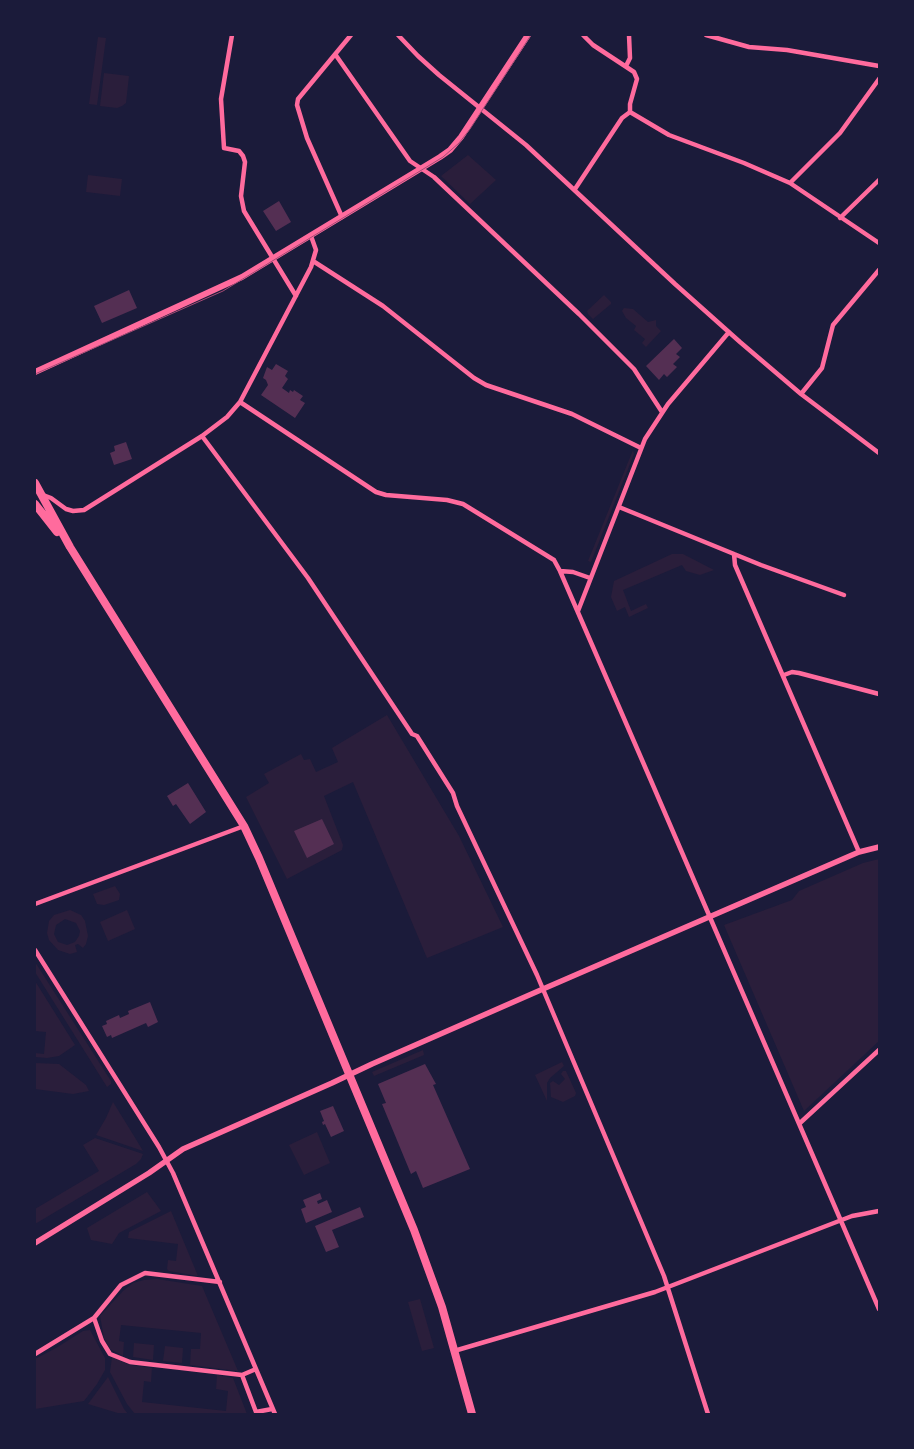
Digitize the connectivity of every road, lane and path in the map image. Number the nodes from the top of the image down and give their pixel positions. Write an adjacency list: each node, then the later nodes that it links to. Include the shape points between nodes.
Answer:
1 (232, 35): 22 (street, via 221,99 224,148 243,156 241,196 244,211)
2 (350, 35): 8 (street)
3 (398, 35): 12 (street, via 426,64)
4 (528, 35): 12 (main road)
5 (583, 35): 9 (street)
6 (629, 35): 9 (street, via 630,58)
7 (706, 35): 10 (street, via 749,47)
8 (335, 54): 14 (street, via 410,161); 18 (street, via 298,98 297,106 307,138)
9 (626, 66): 13 (street, via 637,79)
10 (879, 66)
11 (879, 79): 16 (street, via 840,134)
12 (480, 109): 14 (main road, via 450,150); 17 (street)
13 (630, 112): 16 (street, via 669,135); 17 (street, via 622,118)
14 (421, 169): 18 (main road); 30 (street, via 434,177 580,314 634,369)
15 (879, 180): 19 (street)
16 (790, 183): 19 (street)
17 (575, 189): 26 (street)
18 (342, 217): 20 (main road)
19 (840, 218): 21 (street)
20 (310, 236): 22 (main road); 23 (street, via 316,250)
21 (879, 243)
22 (273, 259): 25 (street); 27 (main road, via 221,288)
23 (314, 261): 25 (street); 32 (street, via 383,306 486,385 586,420)
24 (879, 270): 28 (street, via 833,325 822,368)
25 (296, 296): 29 (street)
26 (729, 332): 28 (street); 30 (street)
27 (35, 372)
28 (801, 394): 33 (street)
29 (240, 402): 31 (street, via 227,418); 40 (street, via 376,492 463,504 554,560)
30 (662, 412): 32 (street)
31 (202, 436): 35 (street, via 84,510 66,509); 52 (street, via 308,578 454,793 457,806)
32 (641, 448): 37 (street)
33 (879, 453)
34 (35, 483): 35 (main road)
35 (41, 495): 38 (main road)
36 (35, 504): 38 (main road)
37 (619, 507): 39 (street); 41 (street)
38 (70, 547): 46 (main road)
39 (734, 554): 42 (street); 44 (street, via 735,565)
40 (560, 571): 41 (street); 43 (street)
41 (590, 578): 43 (street)
42 (844, 595)
43 (578, 611): 50 (street)
44 (784, 675): 45 (street, via 799,673); 48 (street)
45 (879, 694)
46 (244, 826): 49 (street); 54 (main road)
47 (879, 847): 48 (street)
48 (859, 852): 50 (street)
49 (35, 904)
50 (710, 918): 52 (street); 55 (street)
51 (35, 950): 56 (street)
52 (543, 989): 54 (street); 61 (street)
53 (879, 1050): 55 (street)
54 (349, 1074): 56 (street); 64 (main road, via 414,1230)
55 (800, 1123): 58 (street)
56 (166, 1160): 59 (street); 60 (street)
57 (879, 1211): 58 (street)
58 (842, 1220): 61 (street); 62 (street)
59 (35, 1242)
60 (220, 1282): 63 (street, via 146,1273 121,1285); 66 (street)
61 (669, 1287): 64 (street); 71 (street)
62 (879, 1309)
63 (94, 1318): 65 (street); 67 (street, via 110,1354 130,1362)
64 (454, 1351): 70 (main road)
65 (35, 1354)
66 (256, 1369): 67 (street); 68 (street)
67 (242, 1374): 68 (street, via 256,1412)
68 (272, 1409): 69 (street)
69 (275, 1414)
70 (472, 1414)
71 (708, 1414)

